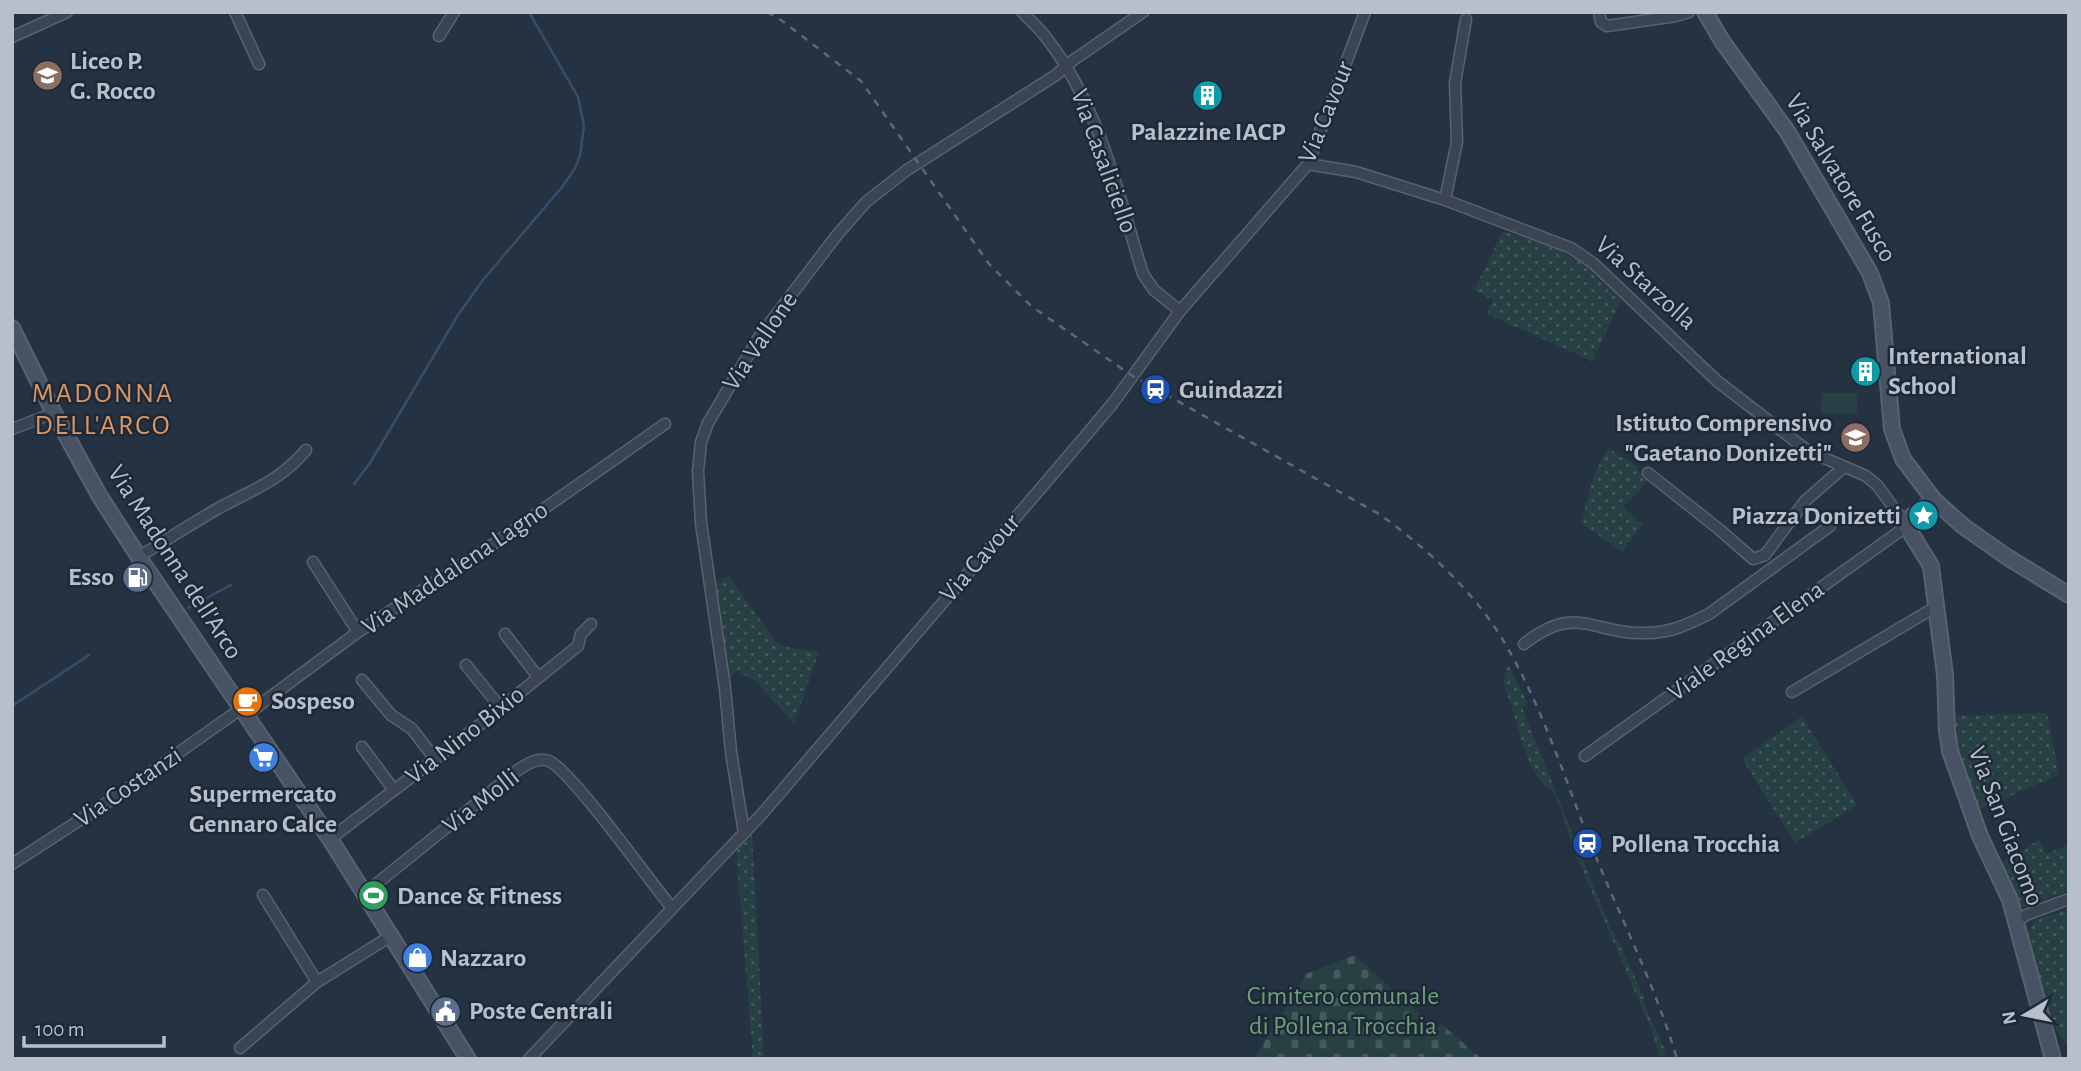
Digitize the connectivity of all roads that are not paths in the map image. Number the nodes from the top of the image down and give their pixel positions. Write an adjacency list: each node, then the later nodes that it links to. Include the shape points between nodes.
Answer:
1 (67, 12): 11 (street)
2 (454, 12): 12 (street)
3 (1022, 12): 14 (street, Via Casaliciello)
4 (1143, 12): 14 (street, Via Vallone)
5 (1364, 12): 15 (street, Via Cavour)
6 (1599, 12): 7 (street, via 1606,26)
7 (1689, 12)
8 (1705, 12): 25 (street, Via Salvatore Fusco, via 1787,131 1870,273 1881,303 1892,429 1903,458)
9 (236, 13): 13 (street)
10 (1466, 19): 16 (street, via 1455,83 1457,142)
11 (12, 37)
12 (439, 37)
13 (259, 64)
14 (1066, 66): 17 (street, Via Casaliciello, via 1109,160 1143,274 1154,290); 48 (street, Via Vallone, via 866,202 759,337 708,423 698,471 701,523)
15 (1308, 164): 16 (street, Via Starzolla, via 1356,172); 17 (street, Via Cavour)
16 (1445, 200): 23 (street, Via Starzolla, via 1583,256 1717,381 1808,451)
17 (1180, 311): 48 (street, Via Cavour, via 1082,440)
18 (12, 328): 19 (street, Via Madonna dell'Arco)
19 (54, 413): 21 (street); 29 (street, Via Madonna dell'Arco)
20 (665, 424): 35 (street, Via Maddalena Lagno, via 483,552)
21 (12, 429)
22 (306, 450): 29 (street, via 274,480)
23 (1844, 467): 27 (street, Via Starzolla, via 1877,485); 28 (street, via 1805,501)
24 (1648, 473): 28 (street, via 1750,557)
25 (1938, 503): 27 (street); 32 (street, Via Salvatore Fusco, via 1984,541)
26 (1830, 526): 31 (street)
27 (1907, 526): 33 (street, Via San Giacomo, via 1931,566); 45 (street, Viale Regina Elena)
28 (1765, 555): 31 (street)
29 (138, 557): 43 (street, Via Madonna dell'Arco)
30 (313, 562): 35 (street)
31 (1774, 568): 37 (street, via 1709,614 1668,632 1629,632 1571,622 1541,631)
32 (2069, 595)
33 (1937, 606): 41 (street); 55 (street, Via San Giacomo, via 1950,751 1962,793)
34 (591, 624): 39 (street, Via Nino Bixio, via 581,634 578,646)
35 (358, 632): 43 (street, Via Maddalena Lagno)
36 (505, 634): 39 (street)
37 (1524, 644)
38 (466, 665): 42 (street)
39 (538, 677): 42 (street, Via Nino Bixio)
40 (362, 680): 46 (street)
41 (1792, 692)
42 (500, 707): 46 (street, Via Nino Bixio)
43 (244, 712): 49 (street, Via Madonna dell'Arco); 50 (street, Via Costanzi)
44 (362, 747): 47 (street)
45 (1585, 756)
46 (435, 759): 47 (street, Via Nino Bixio)
47 (394, 790): 49 (street, Via Nino Bixio)
48 (744, 833): 54 (street, Via Cavour)
49 (330, 839): 51 (street, Via Madonna dell'Arco)
50 (12, 864)
51 (365, 893): 54 (street, Via Molli, via 518,770 541,760 558,767); 56 (street, Via Madonna dell'Arco)
52 (263, 895): 57 (street)
53 (2069, 899): 55 (street)
54 (672, 908): 61 (street, Via Cavour)
55 (2016, 922): 62 (street, Via San Giacomo)
56 (391, 936): 57 (street); 59 (street, Via Madonna dell'Arco)
57 (317, 982): 58 (street)
58 (240, 1048)
59 (466, 1058)
60 (2069, 1058): 63 (street)
61 (529, 1059)
62 (2053, 1059)
63 (2063, 1059)

